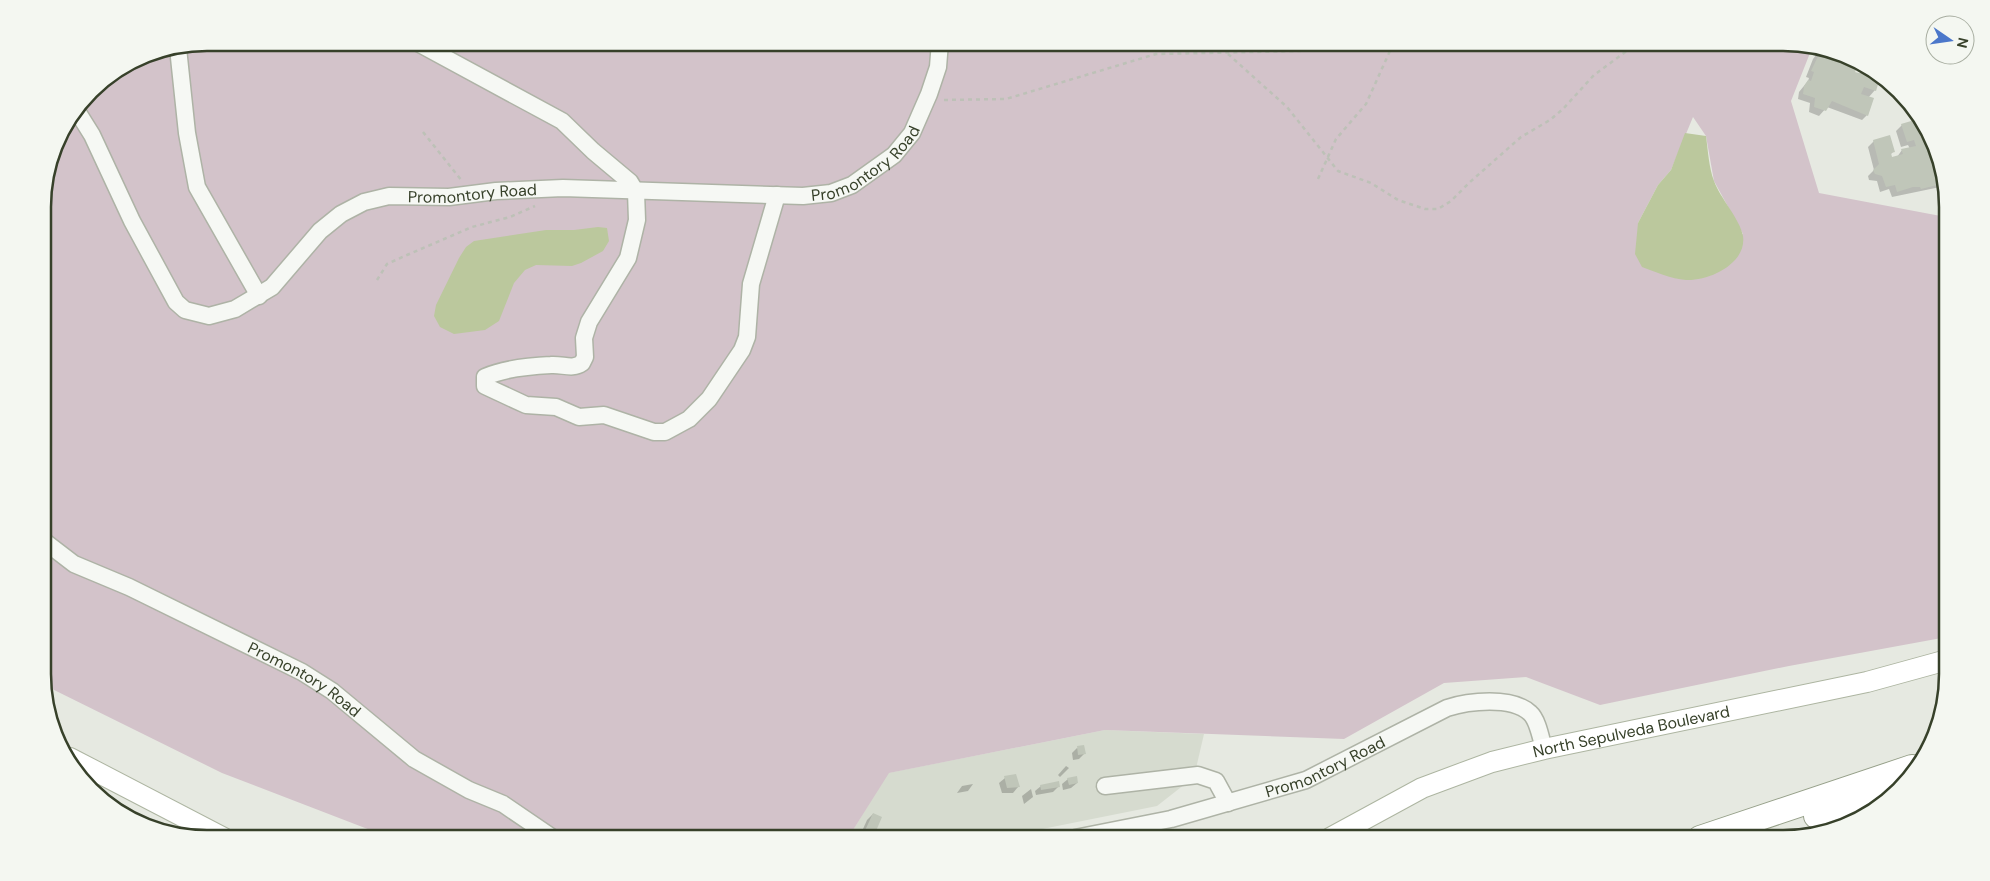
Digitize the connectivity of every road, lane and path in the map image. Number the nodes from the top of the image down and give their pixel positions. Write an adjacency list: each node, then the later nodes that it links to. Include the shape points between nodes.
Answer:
1 (433, 51): 13 (street, via 562,121 630,182)
2 (939, 51): 8 (street, Promontory Road, via 938,67)
3 (1300, 51): 6 (path)
4 (1390, 51): 11 (path, via 1366,104 1336,140)
5 (1627, 51): 11 (path, via 1594,75 1550,120 1521,137 1438,209 1425,210 1398,200 1371,183 1338,171)
6 (1228, 54): 8 (path, via 1156,54 1006,98 946,99); 11 (path, via 1288,107)
7 (179, 55): 18 (street, via 187,133 197,187)
8 (924, 105): 15 (street, Promontory Road, via 903,145 886,163 865,177 831,193)
9 (80, 116): 18 (street, Promontory Road, via 176,302 185,310 209,316 235,309)
10 (424, 132): 14 (path, via 454,169)
11 (1327, 159): 12 (path)
12 (1318, 179)
13 (636, 192): 14 (street, Promontory Road, via 564,188); 15 (street, Promontory Road); 15 (street, via 637,220 628,258 589,322 582,363 572,367 554,364 491,374 485,376 485,386 526,405 556,407 578,417 604,416 644,430 665,432 689,419 709,399 742,350 747,336 751,284)
14 (467, 194): 18 (street, Promontory Road, via 449,197 389,196 351,207 320,231 272,287)
15 (777, 195)
16 (536, 205): 17 (path, via 510,217 472,227 387,264)
17 (376, 280)
18 (259, 296)
19 (51, 547): 32 (street, Promontory Road, via 74,564 129,587 302,672 332,691 414,759 469,790 503,804)
20 (1939, 662): 21 (main road, North Sepulveda Boulevard, via 1867,682)
21 (1544, 749): 26 (street, Promontory Road, via 1531,713 1500,703 1464,702 1306,780); 28 (main road, North Sepulveda Boulevard, via 1492,762 1422,788)
22 (79, 763): 31 (main road)
23 (1907, 769): 29 (highway)
24 (1105, 786): 26 (street, via 1198,775 1216,781)
25 (1881, 795): 30 (highway)
26 (1228, 802): 27 (street, Promontory Road, via 1171,819)
27 (1118, 829)
28 (1346, 829)
29 (1727, 829)
30 (1778, 829)
31 (209, 830)
32 (541, 830)

